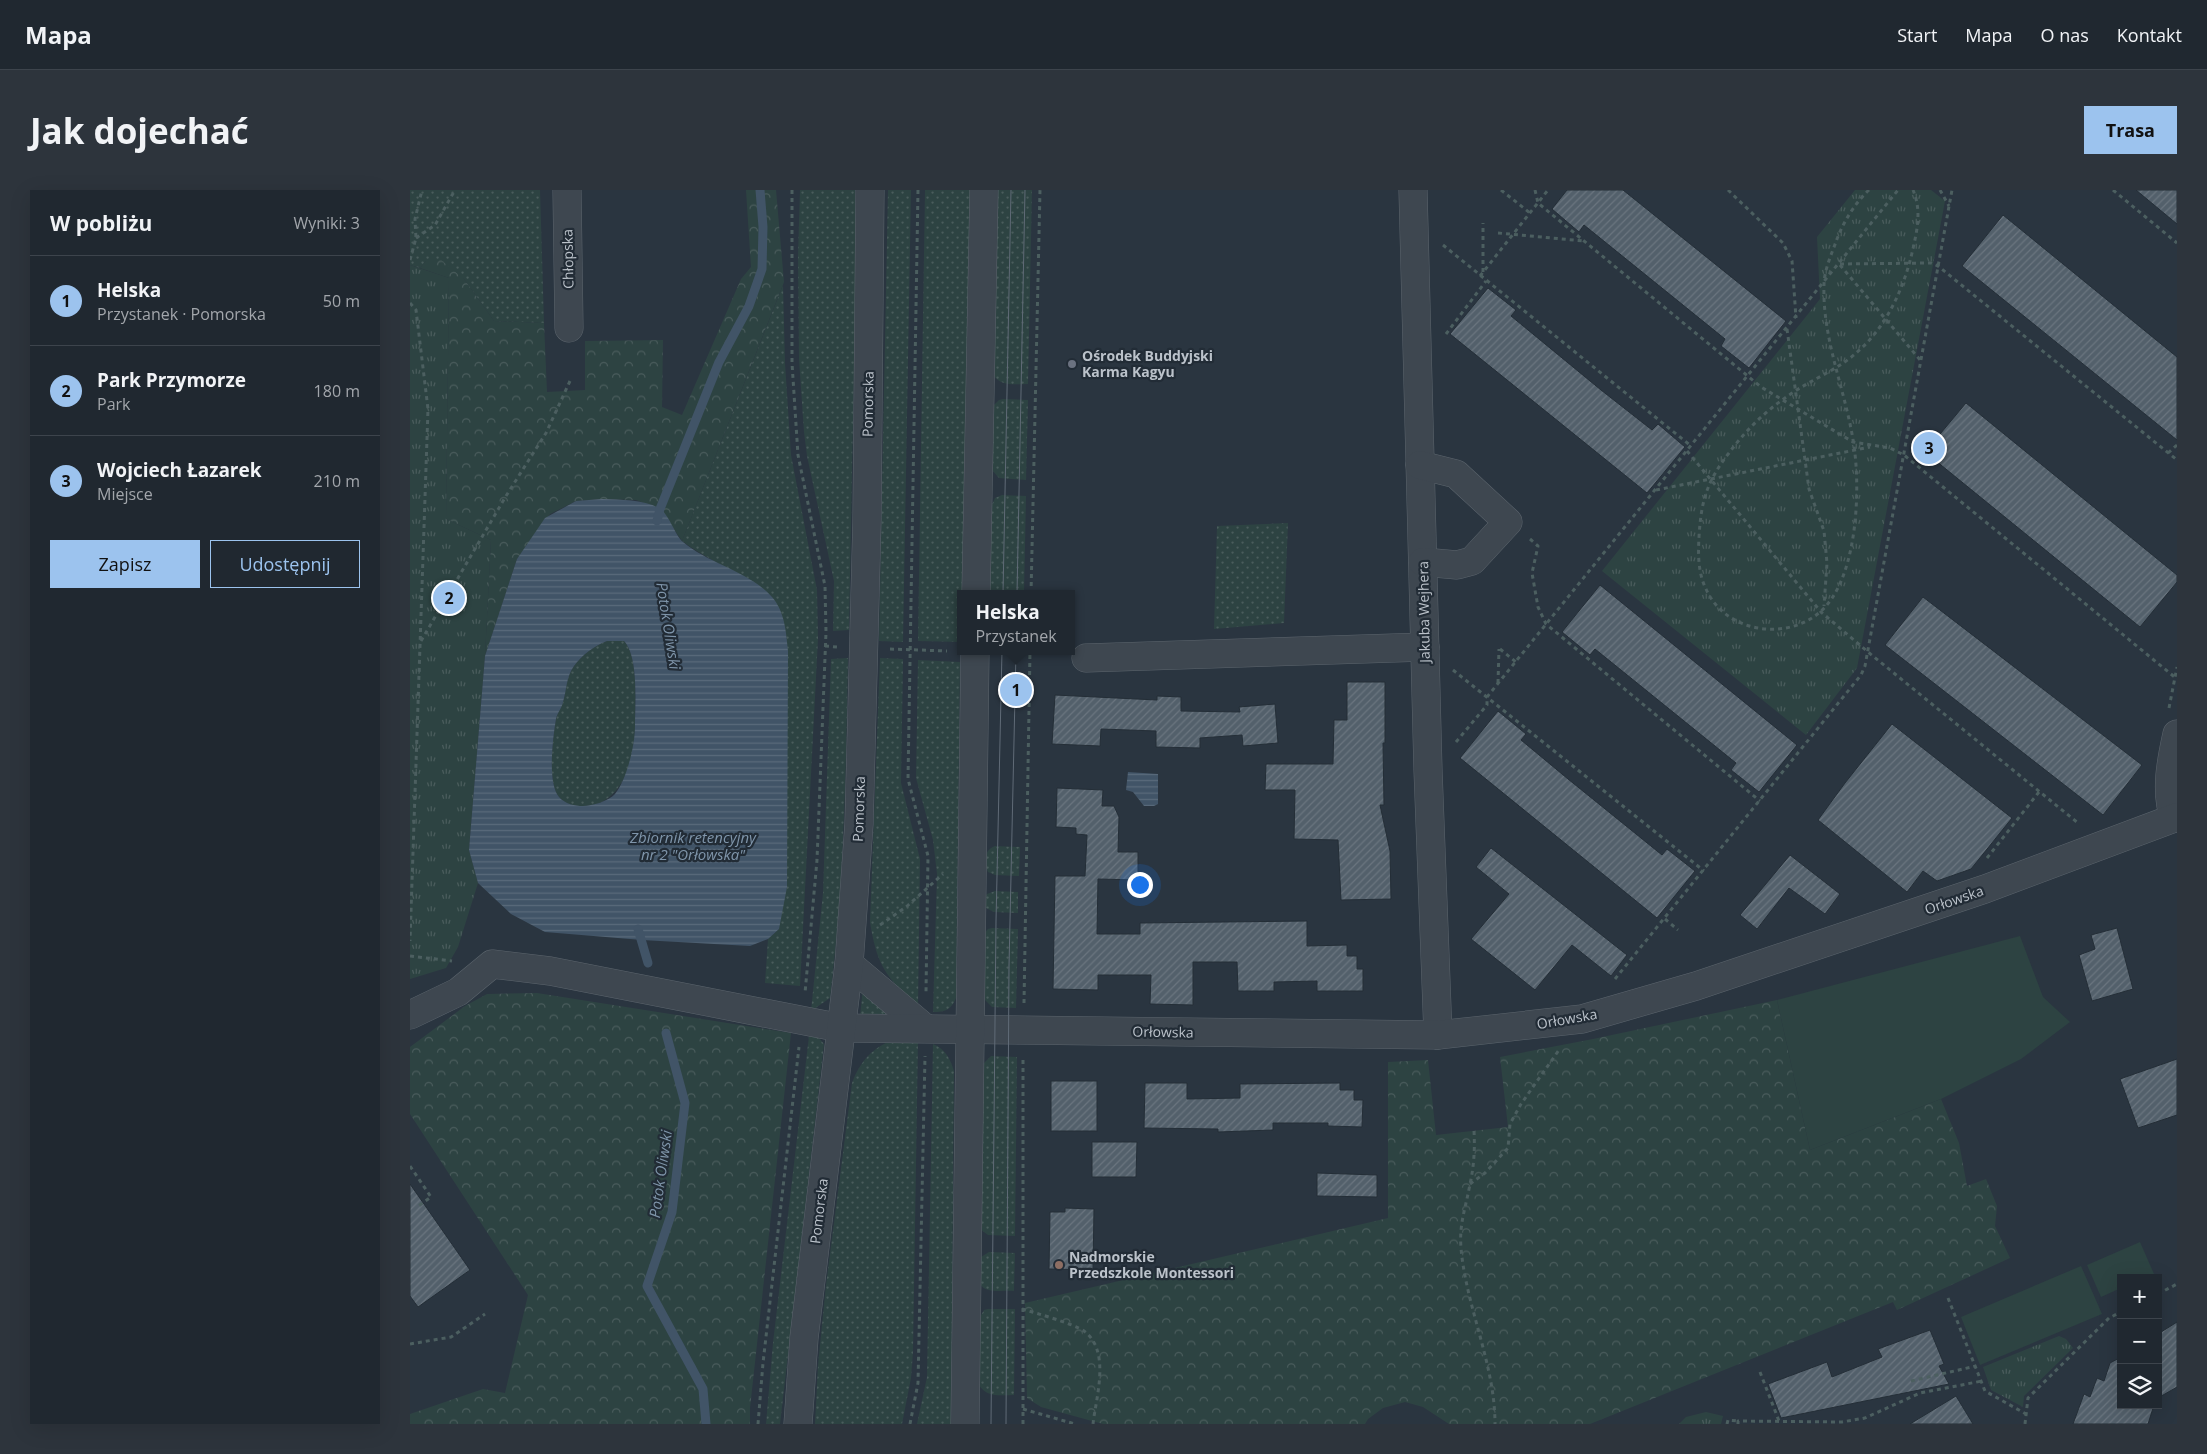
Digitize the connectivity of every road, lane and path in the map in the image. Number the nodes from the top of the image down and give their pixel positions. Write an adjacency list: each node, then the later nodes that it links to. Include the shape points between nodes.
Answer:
1 (422, 190): 26 (path, via 415,219)
2 (455, 190): 26 (path, via 434,225)
3 (567, 190): 41 (street, Chłopska)
4 (792, 190): 97 (path, via 792,363 798,454 825,586 826,632 817,860)
5 (870, 190): 93 (street, Pomorska, via 867,519 859,824)
6 (918, 190): 88 (path, via 908,779 928,856)
7 (984, 190): 66 (street)
8 (1040, 190): 67 (path)
9 (1413, 190): 61 (street, Jakuba Wejhera)
10 (1501, 190): 22 (path)
11 (1535, 190): 20 (path)
12 (1548, 190): 20 (path)
13 (1728, 190): 39 (path, via 1783,243 1792,261)
14 (1869, 190): 37 (path, via 1842,227)
15 (1898, 190): 32 (path)
16 (1912, 190): 31 (path, via 1918,208 1918,226)
17 (1940, 190): 21 (path)
18 (1952, 190): 21 (path)
19 (2113, 190): 28 (path)
20 (1538, 203): 22 (path); 27 (path)
21 (1949, 206): 33 (path)
22 (1530, 213): 25 (path)
23 (1484, 223): 34 (path)
24 (1498, 233): 25 (path)
25 (1513, 235): 27 (path); 34 (path)
26 (416, 238): 30 (path)
27 (1584, 241): 46 (path)
28 (2177, 243)
29 (1442, 245): 35 (path)
30 (410, 260)
31 (1910, 263): 32 (path); 33 (path); 40 (path)
32 (1839, 264): 37 (path); 40 (path)
33 (1938, 266): 44 (path); 57 (path)
34 (1483, 272): 35 (path)
35 (1480, 276): 36 (path)
36 (1486, 281): 43 (path); 53 (path)
37 (1824, 283): 39 (path); 45 (path, via 1826,324)
38 (410, 303): 70 (path, via 416,310 428,409)
39 (1796, 318): 42 (path)
40 (1885, 320): 44 (path); 45 (path, via 1855,354)
41 (569, 328)
42 (1787, 328): 46 (path); 48 (path)
43 (1444, 336)
44 (1921, 361): 58 (path)
45 (1836, 367): 48 (path); 51 (path)
46 (1749, 376): 49 (path); 53 (path)
47 (570, 381): 70 (path, via 546,433)
48 (1796, 390): 49 (path); 50 (path)
49 (1783, 400): 50 (path); 62 (path, via 1743,434)
50 (1800, 410): 51 (path); 59 (path)
51 (1852, 442): 54 (path); 55 (path)
52 (2177, 445): 57 (path)
53 (1692, 446): 56 (path)
54 (1873, 446): 55 (path); 58 (path, via 1890,448)
55 (1855, 450): 59 (path); 68 (path, via 1858,501 1854,536 1846,568 1836,591)
56 (1687, 451): 62 (path); 63 (path)
57 (2168, 453): 60 (path)
58 (1904, 455): 72 (path); 76 (path)
59 (1805, 460): 62 (path); 68 (path, via 1809,489 1824,531 1827,563)
60 (2177, 460)
61 (1420, 465): 64 (street, via 1456,474); 65 (street, Jakuba Wejhera)
62 (1710, 478): 63 (path); 68 (path); 68 (path, via 1702,506 1698,551 1700,572 1716,606 1748,627 1763,630 1781,630 1803,623)
63 (1656, 490): 69 (path)
64 (1508, 522): 65 (street, via 1472,560 1457,565); 69 (path, via 1538,546 1532,573 1538,607)
65 (1423, 562): 71 (street, Jakuba Wejhera)
66 (976, 590)
67 (1031, 590)
68 (1822, 610): 72 (path)
69 (1546, 624): 75 (path); 82 (path)
70 (421, 642): 92 (path)
71 (1425, 647): 74 (street); 78 (path); 101 (street, Jakuba Wejhera)
72 (1868, 652): 81 (path); 82 (path, via 1861,675)
73 (975, 655): 100 (street)
74 (1086, 658)
75 (1516, 662): 77 (path); 77 (path, via 1499,649)
76 (2177, 679)
77 (1498, 685): 78 (path)
78 (1487, 697): 80 (path, via 1487,705); 87 (path)
79 (2177, 734): 83 (street, via 2171,763 2170,804)
80 (1455, 743)
81 (2039, 792): 84 (path); 85 (path)
82 (1760, 801): 87 (path)
83 (2176, 817): 96 (street, Orłowska, via 1881,925 1696,986)
84 (2084, 828)
85 (1984, 861)
86 (946, 871): 88 (path)
87 (1704, 871): 89 (path)
88 (928, 888): 90 (path); 99 (path)
89 (1665, 919): 91 (path); 94 (path)
90 (878, 927)
91 (1678, 930)
92 (410, 941)
93 (849, 964): 98 (street, Pomorska); 99 (street)
94 (1614, 980)
95 (410, 1015): 97 (street, Orłowska, via 458,992 492,964 550,971)
96 (1582, 1019): 101 (street, Orłowska); 104 (path, via 1521,1104 1510,1124 1508,1148)
97 (802, 1021): 98 (street, Orłowska); 121 (path)
98 (841, 1028): 99 (street, Orłowska); 122 (street, Pomorska, via 804,1338)
99 (925, 1028): 100 (street, Orłowska); 123 (path, via 918,1383)
100 (969, 1029): 101 (street, Orłowska); 124 (street)
101 (1438, 1035)
102 (1474, 1131): 104 (path, via 1475,1153)
103 (410, 1166): 105 (path, via 431,1197)
104 (1470, 1184): 127 (path, via 1462,1212 1462,1249 1467,1284 1488,1367)
105 (417, 1207)
106 (2177, 1284): 107 (path)
107 (2162, 1292)
108 (1948, 1298): 113 (path)
109 (1022, 1309): 126 (path, via 1084,1331 1094,1342 1100,1361)
110 (485, 1314): 112 (path, via 451,1337)
111 (2117, 1314): 118 (path, via 2109,1318 2028,1398)
112 (410, 1344)
113 (1976, 1366): 115 (path); 116 (path)
114 (1760, 1372): 119 (path)
115 (1911, 1381)
116 (1982, 1381): 118 (path, via 1985,1391); 119 (path, via 1920,1394 1865,1418 1842,1422)
117 (1022, 1409): 125 (path)
118 (2026, 1414): 129 (path)
119 (1779, 1422): 120 (path)
120 (1738, 1423): 128 (path, via 1728,1420)
121 (758, 1424)
122 (798, 1424)
123 (910, 1424)
124 (966, 1424)
125 (1074, 1424)
126 (1093, 1424)
127 (1495, 1424)
128 (1727, 1424)
129 (2024, 1424)

